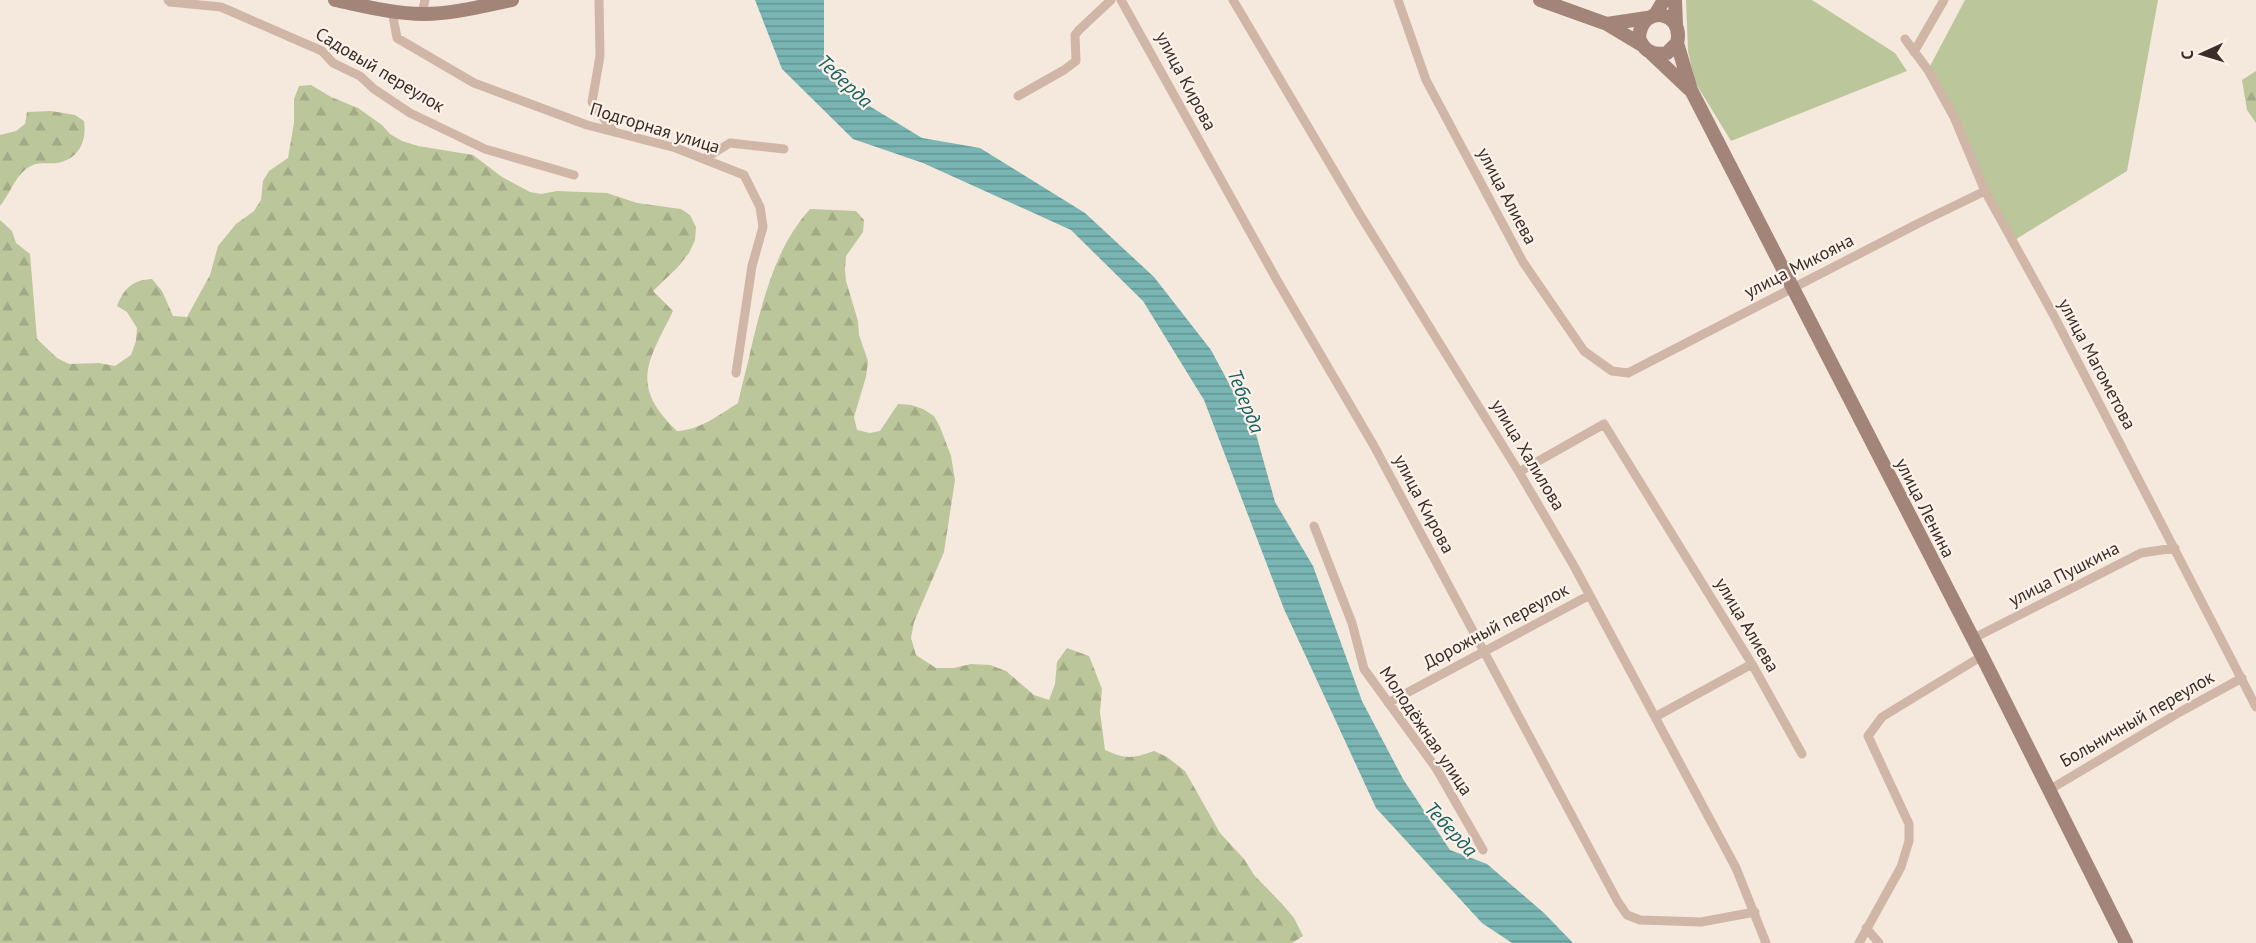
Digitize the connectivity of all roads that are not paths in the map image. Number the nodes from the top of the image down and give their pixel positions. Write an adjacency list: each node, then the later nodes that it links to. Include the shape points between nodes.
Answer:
1 (168, 0): 27 (street, Садовый переулок, via 221,7 321,51 410,113 485,149)
2 (335, 0): 14 (main road)
3 (512, 0): 13 (main road, via 448,12)
4 (599, 0): 24 (street, via 600,56 592,102)
5 (1111, 0): 23 (street, via 1075,35 1076,61)
6 (1121, 0): 37 (street, улица Кирова, via 1374,446)
7 (1233, 0): 32 (street, улица Халилова)
8 (1398, 0): 31 (street, улица Алиева, via 1426,80 1523,262 1584,351 1612,371)
9 (1540, 0): 16 (main road, улица Ленина)
10 (1664, 0): 15 (main road)
11 (1675, 0): 17 (main road)
12 (1944, 0): 21 (street)
13 (424, 7): 14 (main road)
14 (392, 11): 24 (street, Подгорная улица, via 396,38 474,83)
15 (1651, 17): 16 (main road, улица Ленина); 17 (main road, via 1668,17); 20 (main road, via 1640,30)
16 (1607, 24): 20 (main road, улица Ленина)
17 (1676, 26): 19 (main road)
18 (1905, 39): 21 (street, улица Магометова)
19 (1677, 43): 20 (main road, via 1667,53); 22 (main road, улица Ленина)
20 (1647, 49): 22 (main road, улица Ленина)
21 (1914, 52): 28 (street, улица Магометова, via 1954,117)
22 (1691, 90): 29 (main road, улица Ленина)
23 (1018, 96)
24 (613, 131): 26 (street, Подгорная улица)
25 (784, 148): 26 (street, via 730,143)
26 (704, 159): 30 (street, Подгорная улица, via 744,175 762,217)
27 (574, 175)
28 (1985, 191): 29 (street, улица Микояна); 34 (street, улица Магометова)
29 (1792, 288): 31 (street, улица Микояна); 36 (main road, улица Ленина)
30 (736, 373)
31 (1628, 373)
32 (1519, 472): 35 (street, улица Халилова); 39 (street, улица Алиева, via 1604,424)
33 (1314, 526): 41 (street, Молодёжная улица, via 1352,623 1364,669)
34 (2175, 548): 36 (street, улица Пушкина, via 2141,553); 40 (street, улица Магометова)
35 (1588, 596): 37 (street, Дорожный переулок); 43 (street, улица Халилова)
36 (1972, 639): 38 (main road, улица Ленина)
37 (1485, 651): 41 (street, Дорожный переулок); 47 (street, улица Кирова, via 1627,915 1640,920 1701,922)
38 (1982, 656): 45 (main road, улица Ленина); 48 (street, via 1882,717 1868,736 1908,824 1909,841 1901,867)
39 (1752, 664): 43 (street); 44 (street, улица Алиева)
40 (2242, 678): 42 (street, улица Магометова); 45 (street, Больничный переулок)
41 (1388, 703): 46 (street, Молодёжная улица, via 1436,768)
42 (2256, 707)
43 (1655, 717): 47 (street, улица Халилова, via 1736,868)
44 (1802, 754)
45 (2049, 790): 52 (main road, улица Ленина)
46 (1483, 850)
47 (1755, 912): 49 (street, улица Халилова)
48 (1866, 928): 50 (street); 51 (street)
49 (1766, 943)
50 (1859, 943)
51 (1879, 943)
52 (2126, 943)

